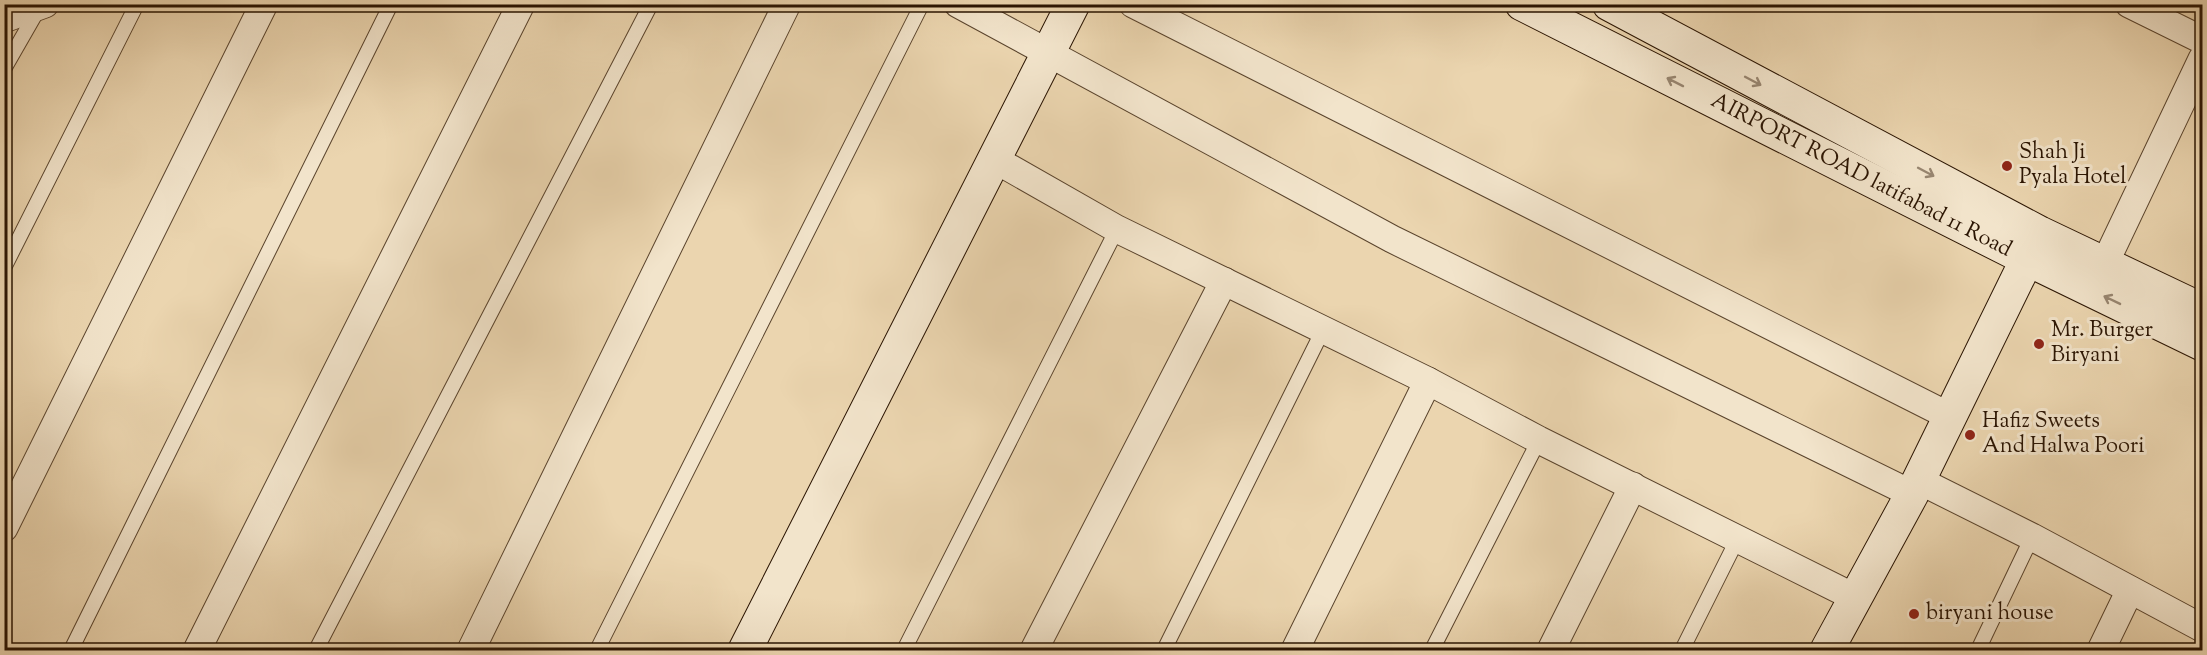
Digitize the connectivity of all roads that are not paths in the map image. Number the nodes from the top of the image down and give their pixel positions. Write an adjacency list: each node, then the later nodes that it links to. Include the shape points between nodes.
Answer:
1 (137, 4): 24 (lane)
2 (264, 4): 34 (street)
3 (391, 4): 40 (lane)
4 (521, 4): 41 (street)
5 (651, 4): 42 (lane)
6 (787, 4): 43 (street)
7 (922, 4): 44 (lane)
8 (958, 4): 17 (street)
9 (1073, 4): 17 (street)
10 (1133, 4): 30 (street)
11 (1522, 4): 22 (street, AIRPORT ROAD latifabad 11 Road, one-way to 11)
12 (1609, 4): 22 (street, AIRPORT ROAD latifabad 11 Road, one-way to 22)
13 (2129, 4): 16 (street)
14 (43, 5): 15 (street); 19 (lane)
15 (4, 19)
16 (2202, 40)
17 (1047, 52): 20 (street); 33 (street, via 1392,239)
18 (2202, 59): 23 (street)
19 (4, 69)
20 (994, 159): 21 (street); 45 (street)
21 (1117, 229): 25 (street); 46 (lane)
22 (2034, 246): 23 (street, AIRPORT ROAD latifabad 11 Road); 28 (street, AIRPORT ROAD latifabad 11 Road, one-way to 22); 30 (street)
23 (2105, 263): 26 (street, AIRPORT ROAD latifabad 11 Road)
24 (4, 268)
25 (1224, 281): 27 (street); 47 (street)
26 (2202, 310)
27 (1323, 330): 29 (street); 48 (lane)
28 (2202, 344)
29 (1428, 381): 31 (street); 49 (street)
30 (1949, 416): 33 (street)
31 (1539, 440): 32 (street); 50 (lane)
32 (1633, 486): 36 (street); 51 (street)
33 (1915, 487): 35 (street); 38 (street)
34 (4, 528)
35 (2032, 537): 37 (street); 54 (lane)
36 (1737, 540): 38 (street); 52 (lane)
37 (2130, 590): 39 (street); 55 (street)
38 (1854, 597): 53 (street)
39 (2202, 628)
40 (71, 651)
41 (197, 651)
42 (316, 651)
43 (471, 651)
44 (597, 651)
45 (745, 651)
46 (904, 651)
47 (1034, 651)
48 (1164, 651)
49 (1295, 651)
50 (1432, 651)
51 (1551, 651)
52 (1682, 651)
53 (1827, 651)
54 (1977, 651)
55 (2101, 651)

